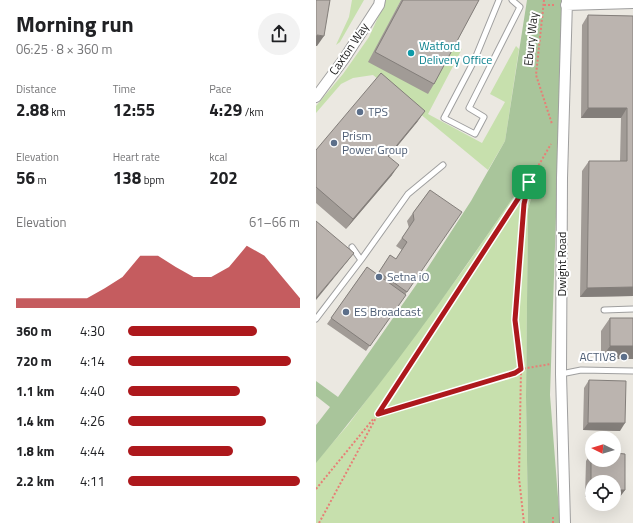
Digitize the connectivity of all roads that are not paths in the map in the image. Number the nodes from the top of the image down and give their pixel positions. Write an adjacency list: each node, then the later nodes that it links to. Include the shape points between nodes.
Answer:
1 (380, 0): 6 (street, Caxton Way, via 344,59)
2 (499, 0): 3 (lane, via 474,61 444,118 474,134 484,117 469,108 520,7)
3 (512, 0)
4 (566, 2): 5 (street, Dwight Road); 14 (street, Dwight Road)
5 (633, 3)
6 (316, 97)
7 (443, 165): 9 (lane, via 408,194)
8 (352, 247): 9 (lane)
9 (361, 260): 12 (lane)
10 (633, 309): 11 (lane)
11 (604, 310)
12 (316, 319)
13 (633, 371): 14 (lane, via 581,370)
14 (561, 374): 15 (street, Dwight Road)
15 (566, 523)

